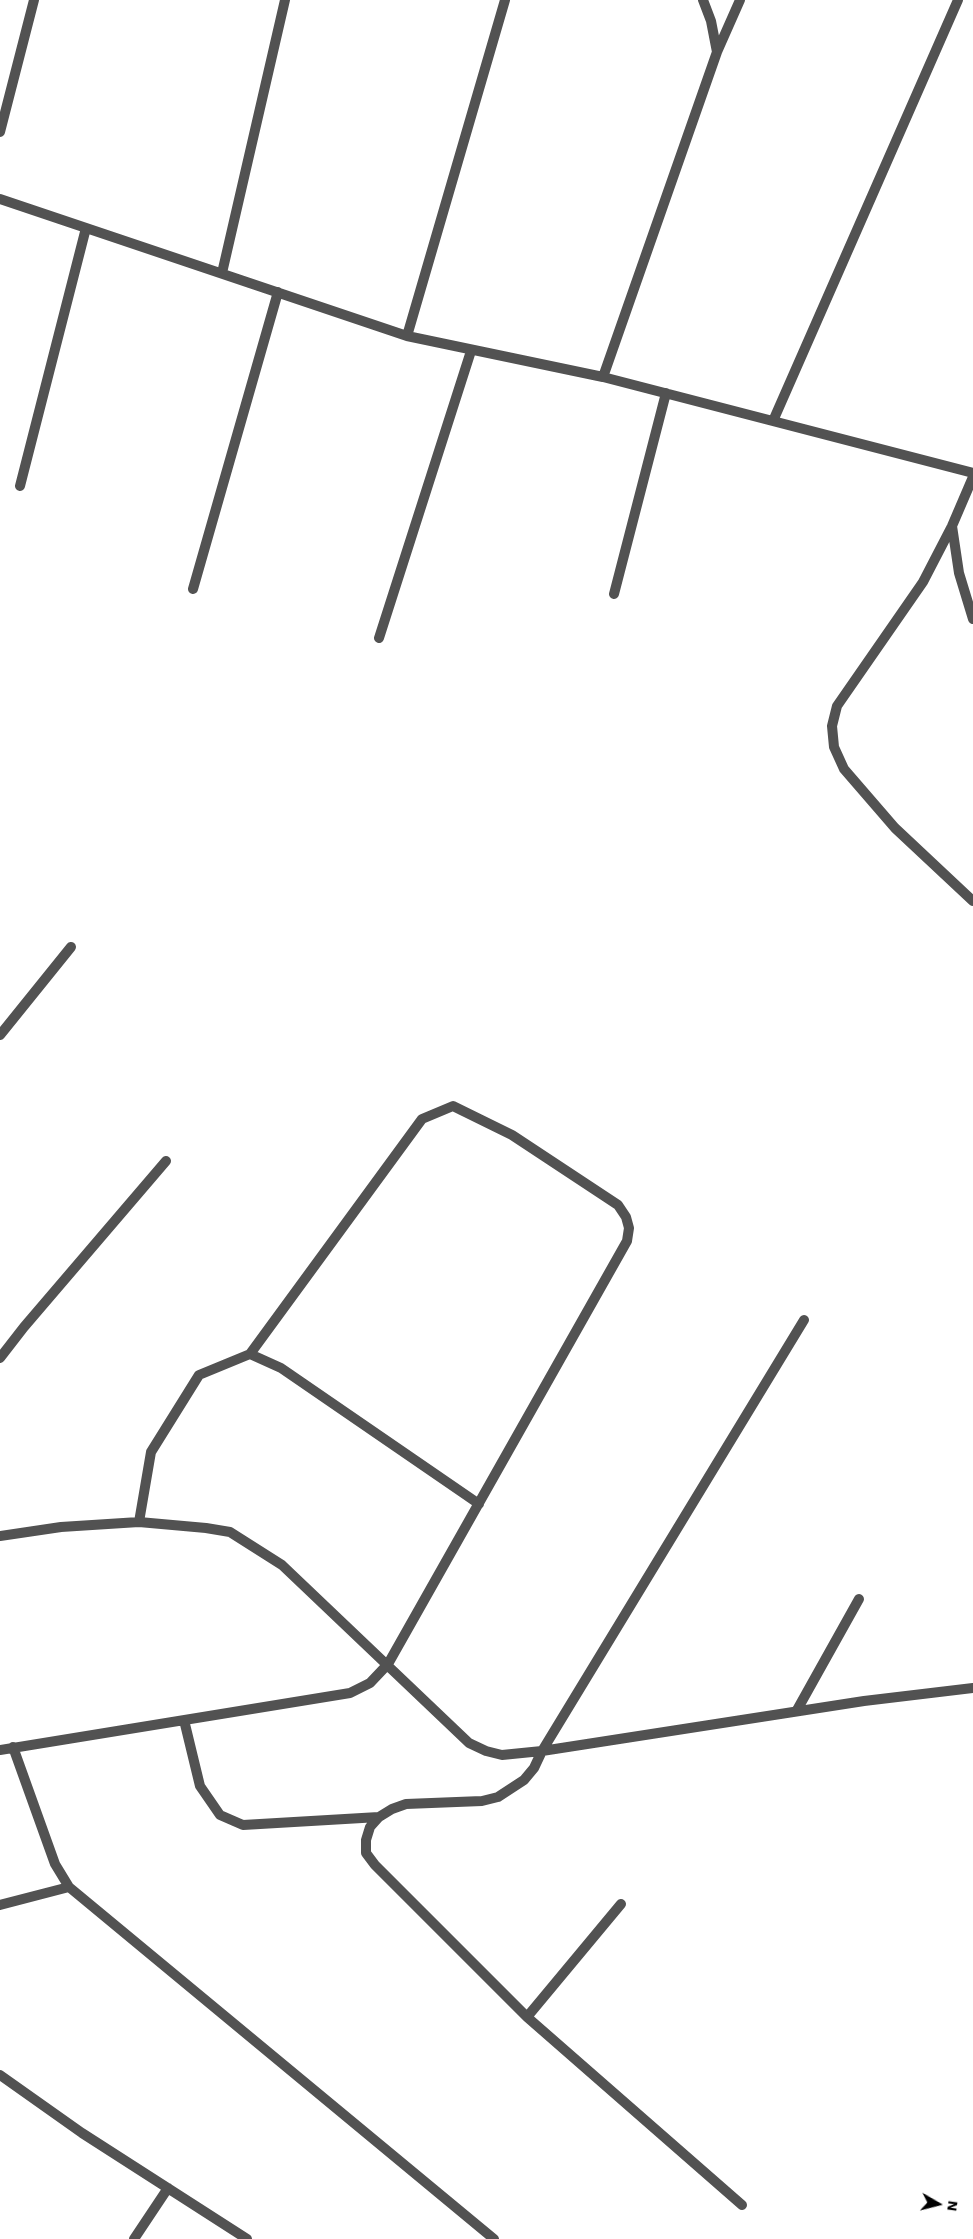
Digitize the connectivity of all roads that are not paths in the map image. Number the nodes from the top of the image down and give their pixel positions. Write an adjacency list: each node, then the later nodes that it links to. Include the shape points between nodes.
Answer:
1 (34, 0): 8 (street)
2 (285, 0): 11 (street)
3 (504, 0): 13 (street)
4 (702, 0): 7 (street, via 711,21)
5 (740, 0): 7 (street)
6 (958, 0): 17 (street)
7 (717, 52): 15 (street)
8 (0, 132)
9 (0, 199): 10 (street)
10 (86, 228): 11 (street); 19 (street)
11 (222, 273): 12 (street)
12 (278, 292): 13 (street); 21 (street)
13 (407, 336): 14 (street)
14 (471, 351): 15 (street); 24 (street)
15 (604, 377): 16 (street)
16 (666, 393): 17 (street); 22 (street)
17 (773, 421): 18 (street)
18 (973, 475): 20 (street)
19 (20, 486)
20 (952, 526): 23 (street, via 958,573); 25 (street, via 923,582 837,706 832,726 834,747 844,769 895,828)
21 (193, 589)
22 (614, 594)
23 (973, 619)
24 (379, 638)
25 (973, 901)
26 (71, 947): 27 (street)
27 (0, 1035)
28 (166, 1161): 31 (street)
29 (804, 1320): 42 (street)
30 (250, 1354): 32 (street, via 281,1368); 32 (street, via 422,1119 453,1106 520,1140 618,1206 629,1228 627,1240); 33 (street, via 199,1375 151,1452)
31 (0, 1358)
32 (479, 1504): 36 (street)
33 (139, 1522): 34 (street, via 61,1527); 36 (street, via 230,1532 282,1565)
34 (0, 1536)
35 (859, 1599): 38 (street)
36 (388, 1664): 39 (street, via 370,1683 350,1693); 42 (street, via 469,1743 502,1755)
37 (973, 1688): 38 (street)
38 (797, 1710): 42 (street)
39 (184, 1720): 40 (street); 43 (street, via 200,1786 220,1815 244,1825)
40 (13, 1747): 41 (street); 44 (street, via 55,1864)
41 (0, 1750)
42 (542, 1751): 43 (street, via 524,1780 498,1797 482,1801 406,1804)
43 (379, 1817): 47 (street, via 370,1826 366,1853)
44 (69, 1886): 46 (street); 53 (street)
45 (620, 1904): 47 (street)
46 (0, 1905)
47 (527, 2017): 50 (street)
48 (0, 2075): 49 (street)
49 (168, 2188): 51 (street); 52 (street)
50 (742, 2205)
51 (134, 2239)
52 (247, 2239)
53 (494, 2239)

